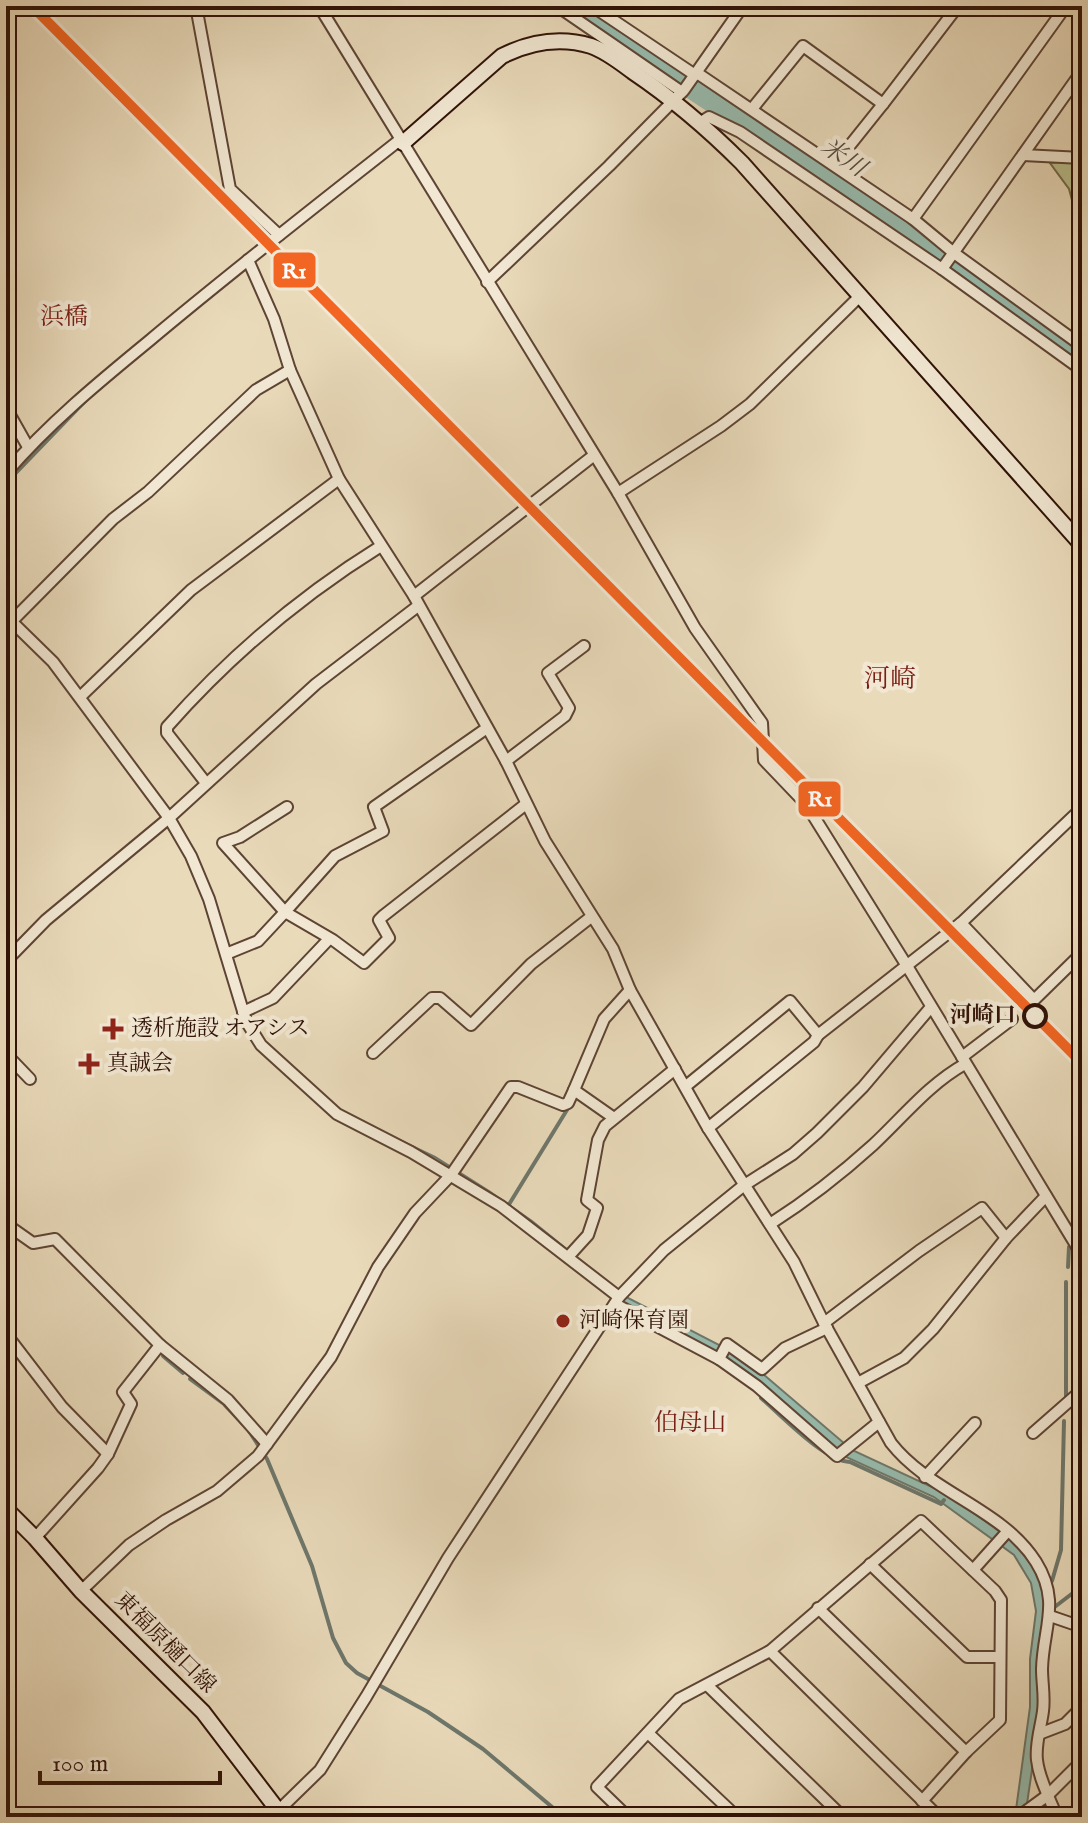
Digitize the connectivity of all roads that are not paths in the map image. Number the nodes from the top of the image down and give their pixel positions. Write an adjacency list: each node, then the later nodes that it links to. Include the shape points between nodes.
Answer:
1 (196, 6): 19 (street, via 230,189)
2 (319, 6): 14 (street)
3 (557, 6): 10 (street)
4 (592, 6): 9 (street)
5 (743, 6): 9 (street)
6 (958, 6): 11 (street)
7 (1066, 6): 18 (street)
8 (1082, 71): 15 (street)
9 (695, 75): 10 (street); 12 (street)
10 (680, 94): 13 (street); 14 (street, via 594,47 543,42 502,56); 23 (street)
11 (883, 104): 12 (street, via 803,46); 17 (street)
12 (752, 109): 17 (street)
13 (701, 122): 22 (street, via 709,117 740,132); 24 (street)
14 (402, 141): 19 (street); 23 (street)
15 (1023, 155): 16 (street); 20 (street)
16 (1082, 158)
17 (835, 164): 18 (street)
18 (913, 219): 20 (street)
19 (279, 235): 21 (street)
20 (954, 253): 22 (street); 25 (street)
21 (248, 260): 26 (street); 29 (street)
22 (942, 269): 27 (street)
23 (487, 282): 30 (street)
24 (859, 297): 33 (street, via 750,404); 34 (street)
25 (1082, 346)
26 (290, 370): 32 (street); 37 (street, via 256,390)
27 (1082, 370)
28 (6, 408): 29 (street)
29 (28, 447): 31 (street)
30 (593, 456): 33 (street); 36 (street)
31 (6, 473)
32 (339, 479): 35 (street); 39 (street, via 191,590)
33 (618, 493): 54 (street, via 695,628 762,723 764,760 806,804)
34 (1082, 545)
35 (381, 546): 36 (street); 42 (street, via 333,576 249,645 167,727)
36 (416, 601): 40 (street); 42 (street)
37 (9, 619): 39 (street)
38 (584, 646): 41 (street, via 548,673 567,701 565,716)
39 (80, 697): 46 (street)
40 (487, 728): 41 (street); 47 (street, via 374,807 383,831 335,856)
41 (506, 761): 43 (street)
42 (206, 783): 46 (street)
43 (526, 804): 48 (street); 50 (street, via 383,916 379,920 389,938 364,963)
44 (287, 807): 47 (street, via 223,843)
45 (1082, 808): 49 (street)
46 (169, 818): 52 (street, via 191,856); 53 (street, via 46,920)
47 (285, 912): 50 (street); 52 (street, via 258,941)
48 (591, 917): 55 (street, via 613,949); 60 (street, via 531,964 471,1025 440,998 432,998)
49 (961, 923): 51 (street, via 1034,1000); 54 (street)
50 (329, 939): 57 (street, via 273,998)
51 (1082, 953)
52 (226, 954): 57 (street)
53 (6, 961)
54 (907, 966): 56 (street); 59 (street)
55 (630, 990): 63 (street); 66 (street, via 604,1019)
56 (931, 1007): 62 (street); 70 (street, via 817,1133)
57 (243, 1012): 69 (street, via 261,1045 337,1114)
58 (1012, 1019): 62 (street)
59 (818, 1035): 65 (street, via 790,1001); 68 (street)
60 (373, 1053)
61 (6, 1054): 64 (street)
62 (964, 1060): 71 (street); 73 (street, via 870,1148)
63 (675, 1069): 65 (street); 67 (street)
64 (30, 1079)
65 (686, 1086): 68 (street)
66 (574, 1090): 67 (street); 69 (street, via 563,1105 511,1087)
67 (614, 1118): 76 (street, via 598,1140 587,1200 597,1208 588,1235)
68 (708, 1128): 70 (street)
69 (451, 1175): 76 (street); 87 (street, via 378,1267 331,1357)
70 (743, 1186): 73 (street); 77 (street, via 664,1250)
71 (1046, 1196): 74 (street); 75 (street)
72 (6, 1224): 80 (street, via 33,1243 51,1241)
73 (770, 1224): 78 (street)
74 (1006, 1238): 78 (street, via 982,1208); 82 (street, via 904,1358)
75 (1082, 1255)
76 (568, 1257): 77 (street)
77 (617, 1300): 81 (street); 109 (street, via 448,1558 320,1770)
78 (825, 1326): 81 (street, via 785,1348 762,1369 727,1344); 82 (street)
79 (6, 1334): 88 (street, via 62,1407)
80 (160, 1345): 87 (street, via 228,1400); 88 (street, via 123,1392 131,1404)
81 (721, 1354): 84 (street, via 837,1456)
82 (858, 1383): 84 (street)
83 (1082, 1390): 86 (street)
84 (879, 1422): 89 (street, via 903,1458)
85 (975, 1423): 89 (street)
86 (1033, 1433)
87 (267, 1444): 95 (street, via 217,1491 129,1545)
88 (108, 1454): 92 (street)
89 (925, 1477): 91 (street)
90 (6, 1509): 92 (street, 東福原樋口線)
91 (1007, 1532): 94 (street); 97 (street, via 1037,1564)
92 (35, 1538): 95 (street, 東福原樋口線)
93 (870, 1564): 94 (street, via 921,1521); 96 (street); 100 (street, via 967,1657)
94 (973, 1570): 100 (street, via 1001,1600)
95 (81, 1591): 109 (street, 東福原樋口線, via 203,1712)
96 (818, 1608): 99 (street); 105 (street)
97 (1050, 1616): 98 (street); 104 (street)
98 (1082, 1627)
99 (770, 1651): 101 (street); 108 (street)
100 (1000, 1657): 105 (street, via 1000,1720)
101 (707, 1685): 103 (street, via 679,1699); 112 (street)
102 (1082, 1707): 104 (street, via 1065,1724)
103 (648, 1733): 110 (street, via 597,1787); 111 (street)
104 (1039, 1734): 107 (street, via 1037,1760)
105 (966, 1752): 108 (street)
106 (1082, 1761): 107 (street)
107 (1048, 1795): 114 (street); 115 (street)
108 (922, 1801): 113 (street)
109 (281, 1814)
110 (628, 1817)
111 (737, 1817)
112 (843, 1817)
113 (939, 1817)
114 (1018, 1817)
115 (1057, 1817)

